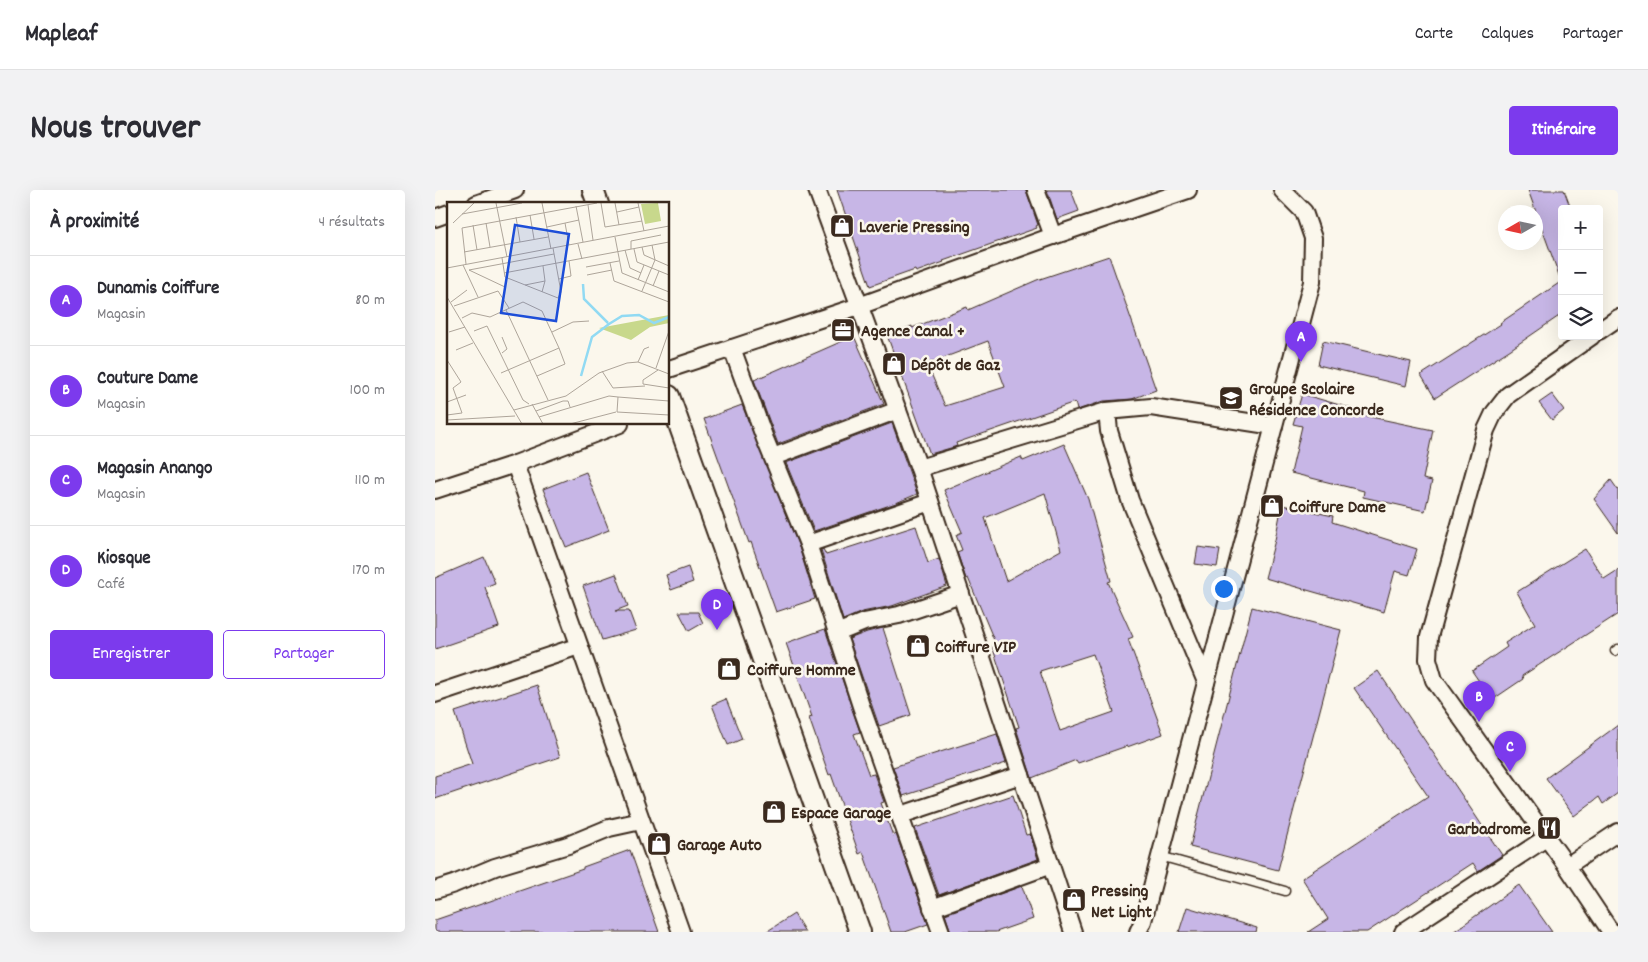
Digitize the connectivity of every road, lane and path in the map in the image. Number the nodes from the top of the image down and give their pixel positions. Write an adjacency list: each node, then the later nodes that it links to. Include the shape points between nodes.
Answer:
1 (515, 190): 7 (street)
2 (593, 190): 8 (street)
3 (817, 190): 12 (street)
4 (1036, 190): 11 (street)
5 (1188, 190): 11 (street)
6 (1282, 190): 22 (street, via 1304,212 1313,238 1312,282)
7 (482, 202)
8 (597, 202)
9 (447, 214): 10 (street)
10 (435, 218)
11 (1053, 236): 12 (street)
12 (859, 306): 16 (street); 19 (street)
13 (1618, 318): 14 (street)
14 (1603, 328)
15 (1586, 340): 38 (street, via 1508,395 1494,413 1486,430 1429,637 1428,659 1434,680)
16 (732, 348): 17 (street); 23 (street)
17 (670, 369)
18 (670, 402): 46 (street)
19 (899, 410): 23 (street); 25 (street)
20 (1107, 411): 22 (street, via 1151,407); 25 (street); 32 (street, via 1109,431 1131,500)
21 (617, 425): 24 (street)
22 (1274, 426): 32 (street)
23 (773, 457): 28 (street)
24 (515, 464): 26 (street); 31 (street)
25 (919, 468): 27 (street)
26 (435, 490)
27 (930, 502): 28 (street); 29 (street)
28 (807, 544): 30 (street)
29 (961, 594): 30 (street); 34 (street)
30 (837, 633): 35 (street)
31 (579, 646): 33 (street); 36 (street)
32 (1206, 682): 39 (street)
33 (435, 694)
34 (1021, 775): 35 (street); 40 (street)
35 (901, 815): 44 (street)
36 (641, 821): 42 (street, via 609,828); 45 (street)
37 (1618, 832): 41 (street)
38 (1546, 838): 41 (street); 50 (street)
39 (1160, 856): 43 (lane); 49 (street)
40 (1051, 865): 44 (street); 48 (street)
41 (1567, 866): 51 (street)
42 (435, 890)
43 (1285, 891)
44 (932, 908): 47 (street)
45 (681, 932)
46 (860, 932)
47 (941, 932)
48 (1073, 932)
49 (1138, 932)
50 (1403, 932)
51 (1611, 932)

